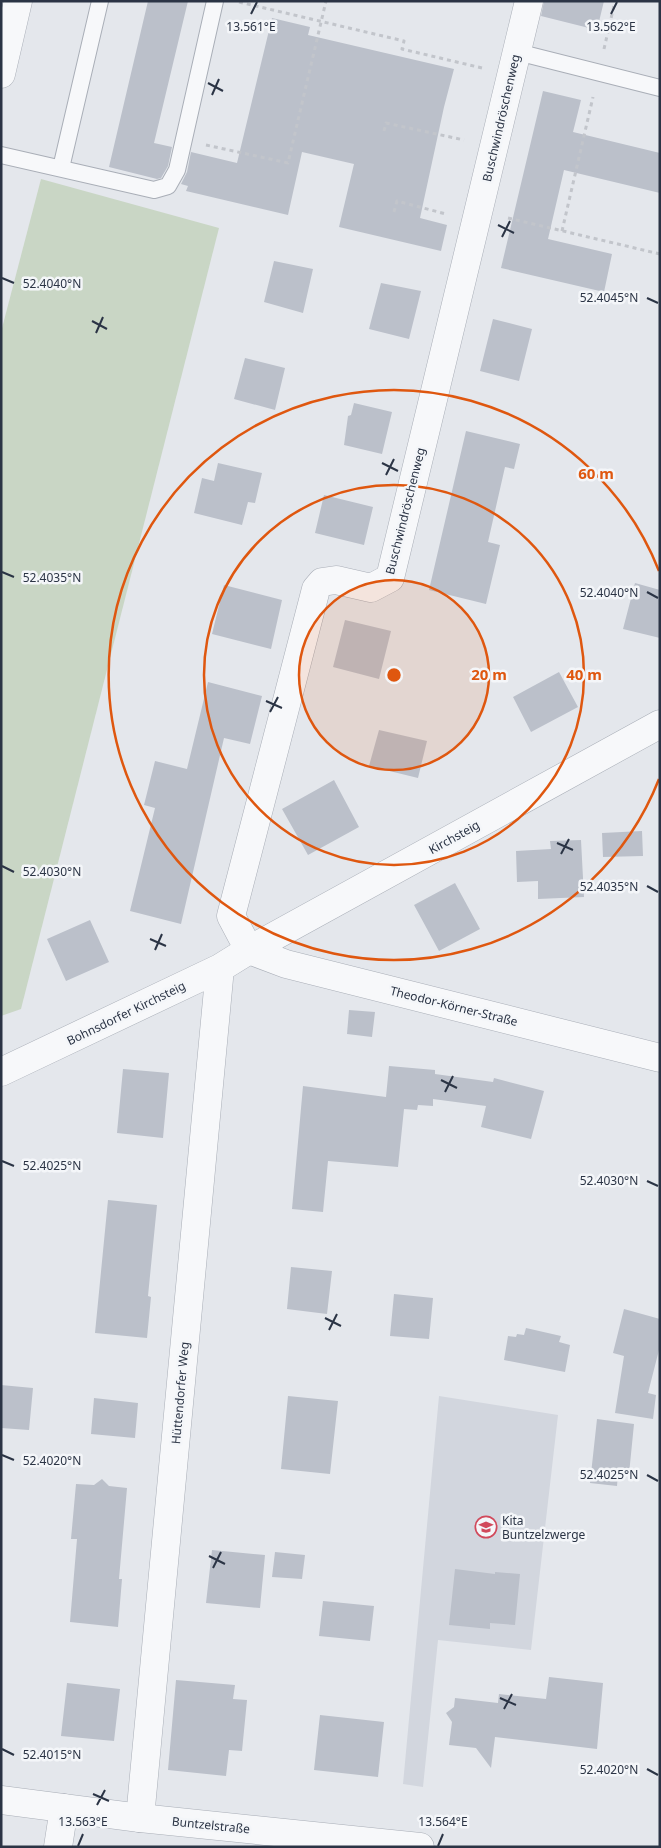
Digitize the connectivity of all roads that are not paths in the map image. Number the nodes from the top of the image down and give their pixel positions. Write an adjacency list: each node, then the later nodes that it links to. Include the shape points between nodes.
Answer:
1 (18, 1): 6 (street)
2 (100, 1): 9 (lane)
3 (215, 1): 9 (lane, via 177,170 168,186 154,190)
4 (529, 1): 5 (street, Buschwindröschenweg)
5 (514, 63): 7 (lane, via 599,72); 11 (street, Buschwindröschenweg, via 390,578 371,588 336,580 322,582 316,589 231,916)
6 (1, 74)
7 (660, 88)
8 (1, 155): 9 (lane)
9 (61, 168)
10 (660, 724): 11 (street, Kirchsteig)
11 (249, 950): 12 (street, Bohnsdorfer Kirchsteig); 13 (street, Theodor-Körner-Straße, via 286,964)
12 (220, 968): 14 (street, Bohnsdorfer Kirchsteig); 17 (street, Hüttendorfer Weg)
13 (660, 1058)
14 (1, 1072)
15 (1, 1800): 16 (street, Buntzelstraße)
16 (64, 1808): 17 (street, Buntzelstraße); 18 (street)
17 (140, 1818): 19 (street, Buntzelstraße)
18 (58, 1847)
19 (420, 1847)

